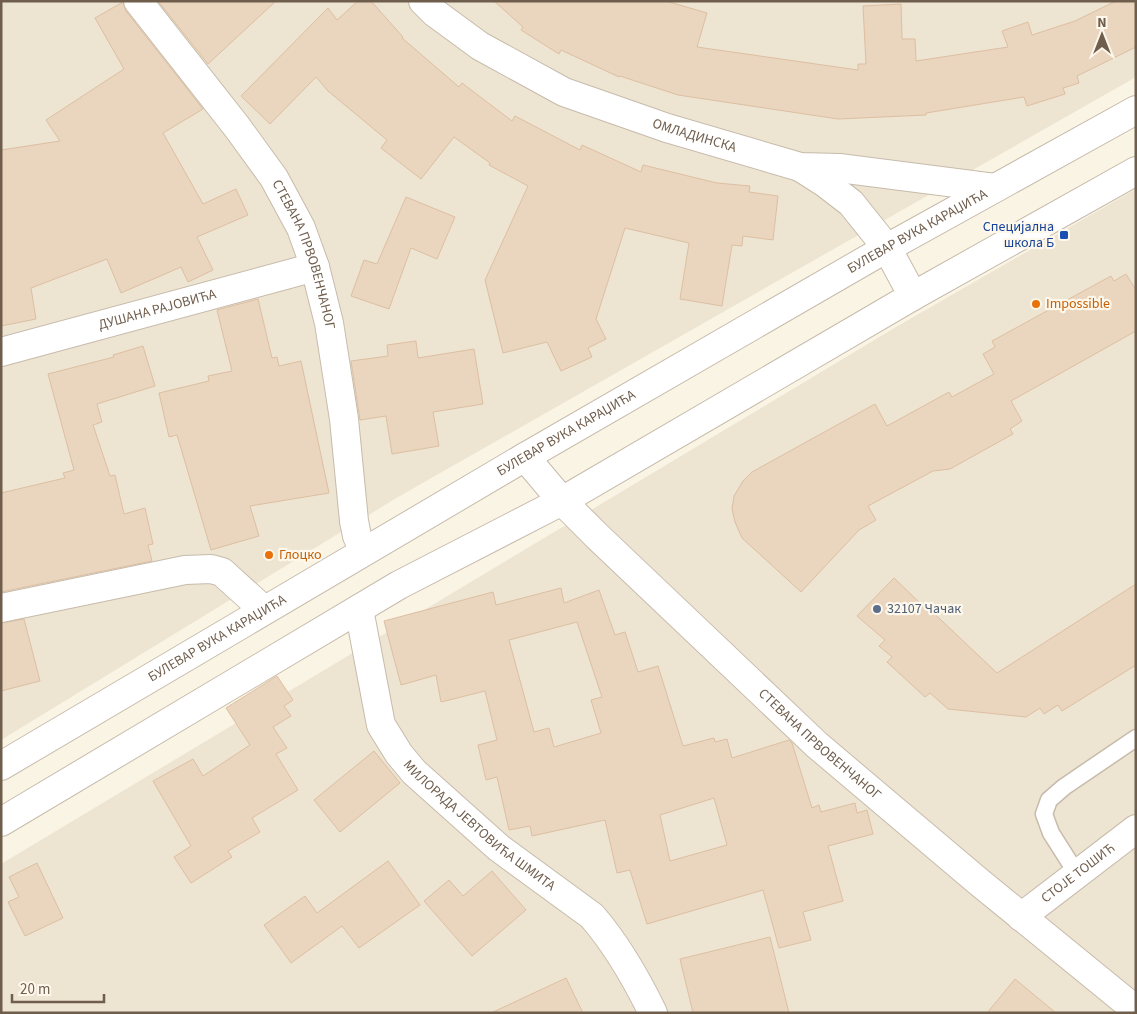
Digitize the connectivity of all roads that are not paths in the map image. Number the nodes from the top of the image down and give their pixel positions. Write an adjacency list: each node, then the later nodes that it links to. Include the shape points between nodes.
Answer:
1 (138, 1): 8 (street, СТЕВАНА ПРВОВЕНЧАНОГ, via 274,178 301,228)
2 (423, 1): 4 (street, ОМЛАДИНСКА, via 480,46 564,92 667,128)
3 (1136, 110): 6 (street, БУЛЕВАР ВУКА КАРАЏИЋА)
4 (800, 167): 6 (street, ОМЛАДИНСКА, via 839,168); 7 (street, via 851,203)
5 (1136, 172): 9 (street)
6 (995, 188): 7 (street, БУЛЕВАР ВУКА КАРАЏИЋА)
7 (886, 248): 9 (street); 11 (street, БУЛЕВАР ВУКА КАРАЏИЋА)
8 (315, 267): 10 (street, ДУШАНА РАЈОВИЋА); 13 (street, СТЕВАНА ПРВОВЕНЧАНОГ, via 329,322 344,419 354,521)
9 (913, 296): 12 (street)
10 (1, 352)
11 (525, 457): 12 (street, СТЕВАНА ПРВОВЕНЧАНОГ); 13 (street, БУЛЕВАР ВУКА КАРАЏИЋА)
12 (562, 501): 15 (street); 22 (street, СТЕВАНА ПРВОВЕНЧАНОГ, via 817,745)
13 (364, 552): 16 (street, БУЛЕВАР ВУКА КАРАЏИЋА)
14 (1, 608): 16 (street, via 185,570 211,569 222,572)
15 (359, 609): 19 (street); 24 (street, МИЛОРАДА ЈЕВТОВИЋА ШМИТА, via 381,724 400,754 414,772 500,848 592,916 630,968)
16 (264, 610): 18 (street, БУЛЕВАР ВУКА КАРАЏИЋА)
17 (1136, 738): 21 (lane, via 1049,800 1044,814 1051,833)
18 (1, 766)
19 (1, 822)
20 (1136, 829): 21 (street, СТОЈЕ ТОШИЋ)
21 (1077, 874): 22 (street, СТОЈЕ ТОШИЋ)
22 (1021, 917): 23 (street, СТЕВАНА ПРВОВЕНЧАНОГ)
23 (1136, 1010)
24 (653, 1013)

